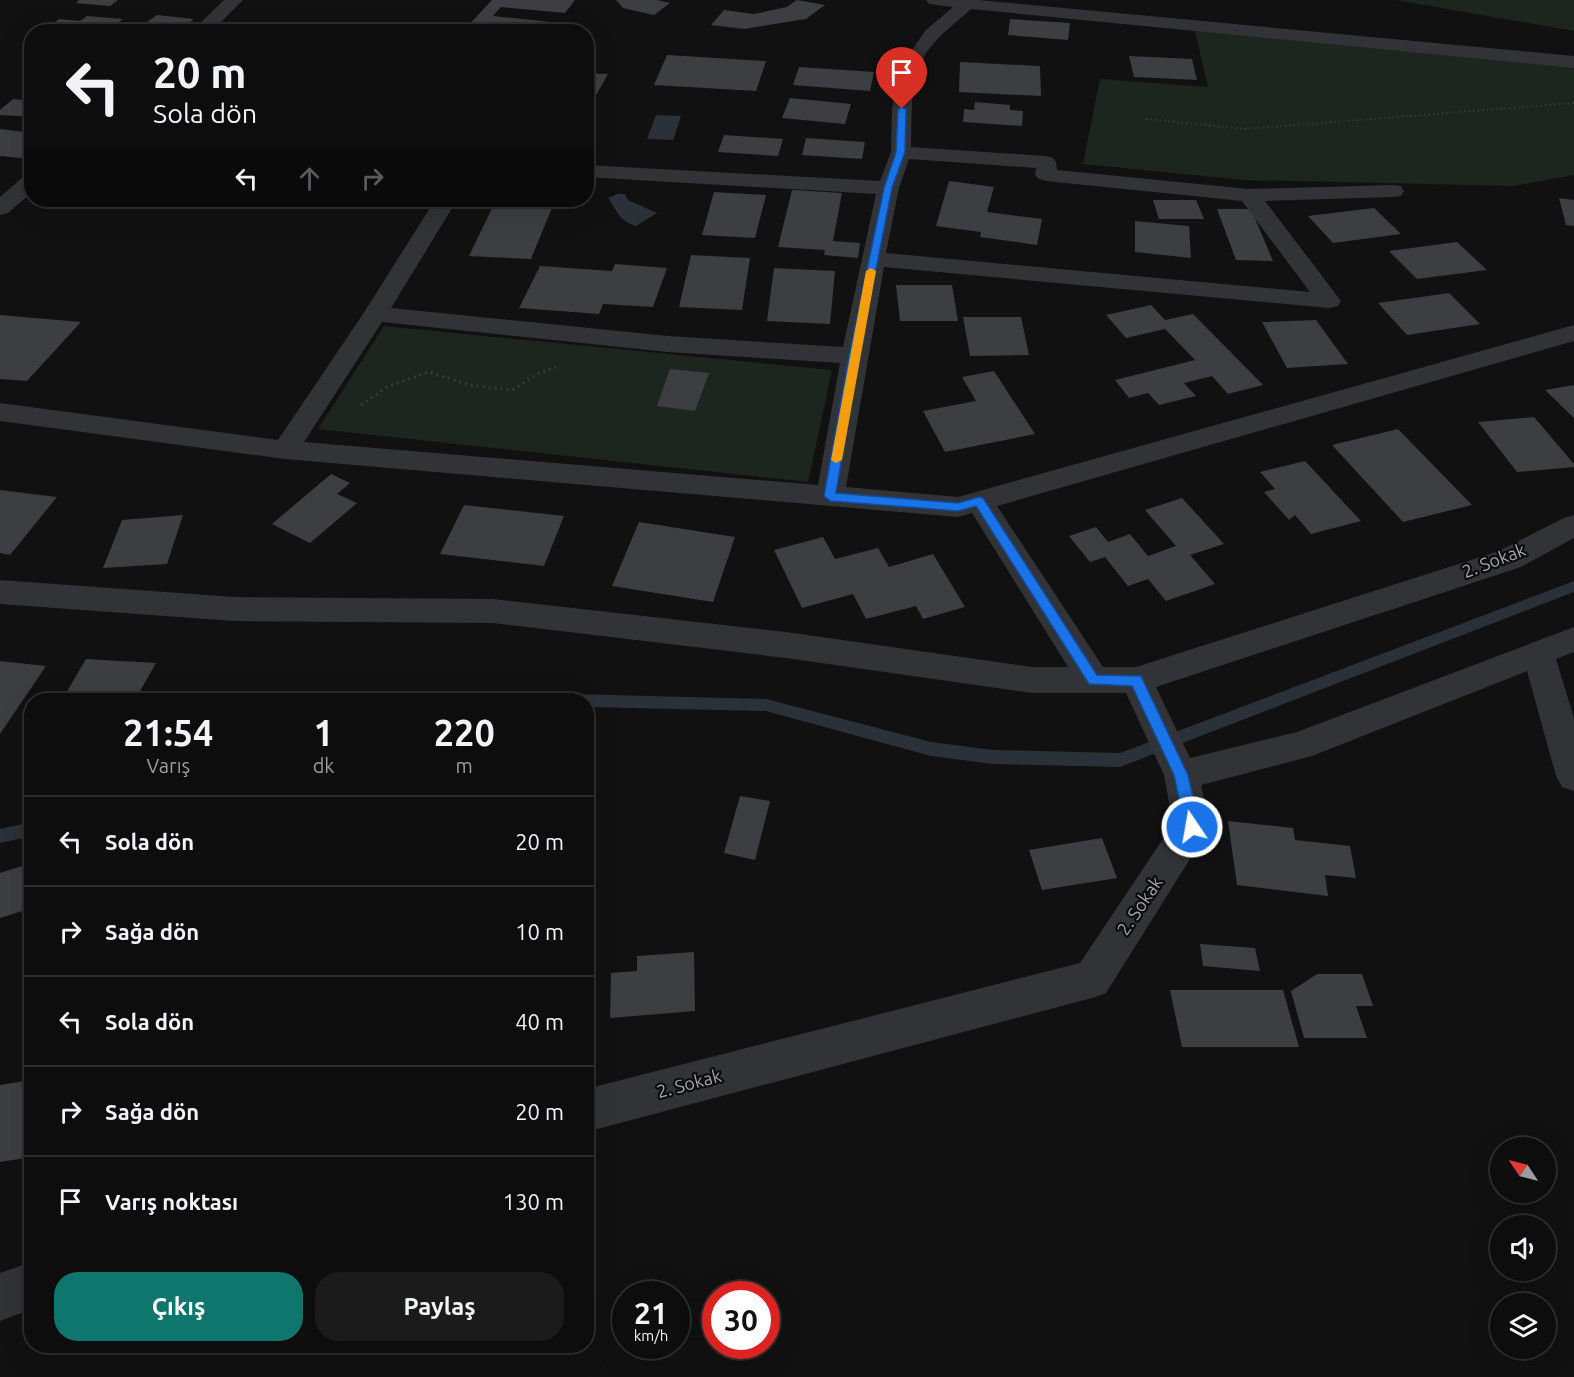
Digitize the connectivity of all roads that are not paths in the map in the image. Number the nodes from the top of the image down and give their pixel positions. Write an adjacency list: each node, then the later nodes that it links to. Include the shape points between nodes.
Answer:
1 (234, 0): 5 (street)
2 (935, 0): 4 (street)
3 (1066, 0): 6 (street)
4 (968, 2): 7 (street); 8 (street, via 931,35 909,68 902,109)
5 (208, 24)
6 (1574, 49)
7 (1574, 62)
8 (901, 152): 11 (street); 13 (street, via 1046,162 1046,175)
9 (594, 171): 11 (street)
10 (24, 188): 15 (street)
11 (888, 188): 16 (street)
12 (1393, 191): 13 (street)
13 (1249, 195): 16 (street, via 1329,301)
14 (442, 207): 17 (street)
15 (0, 208)
16 (874, 259): 19 (street)
17 (375, 314): 19 (street, via 668,344); 21 (street)
18 (1574, 333): 23 (street)
19 (854, 356): 22 (street)
20 (0, 412): 21 (street)
21 (285, 450): 22 (street)
22 (830, 496): 23 (street, via 958,507)
23 (979, 501): 28 (street)
24 (1574, 525): 29 (street, 2. Sokak, via 1509,559)
25 (0, 592): 28 (street, via 234,609 492,611 786,645 1032,680)
26 (1574, 639): 27 (street)
27 (1538, 653): 30 (street, via 1300,746); 31 (street)
28 (1094, 680): 29 (street)
29 (1136, 680): 30 (street, 2. Sokak)
30 (1178, 769): 32 (street, 2. Sokak, via 1192,827 1092,979)
31 (1574, 776)
32 (594, 1109)
33 (24, 1288): 34 (street)
34 (0, 1297)

